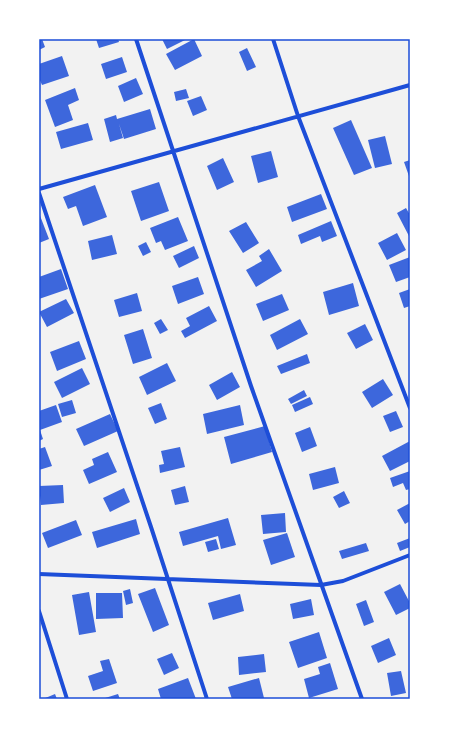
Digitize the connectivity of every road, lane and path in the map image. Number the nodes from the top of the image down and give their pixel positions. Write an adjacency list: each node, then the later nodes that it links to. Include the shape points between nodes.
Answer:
1 (136, 39): 5 (street)
2 (273, 39): 4 (street)
3 (410, 85): 4 (street)
4 (298, 116): 5 (street); 8 (street)
5 (174, 151): 6 (street); 12 (street)
6 (39, 189)
7 (39, 193): 11 (street)
8 (410, 408)
9 (410, 555): 12 (street, via 343,581)
10 (39, 574): 11 (street)
11 (168, 579): 12 (street); 15 (street)
12 (321, 585): 16 (street)
13 (39, 611): 14 (street)
14 (67, 699)
15 (207, 699)
16 (362, 699)

